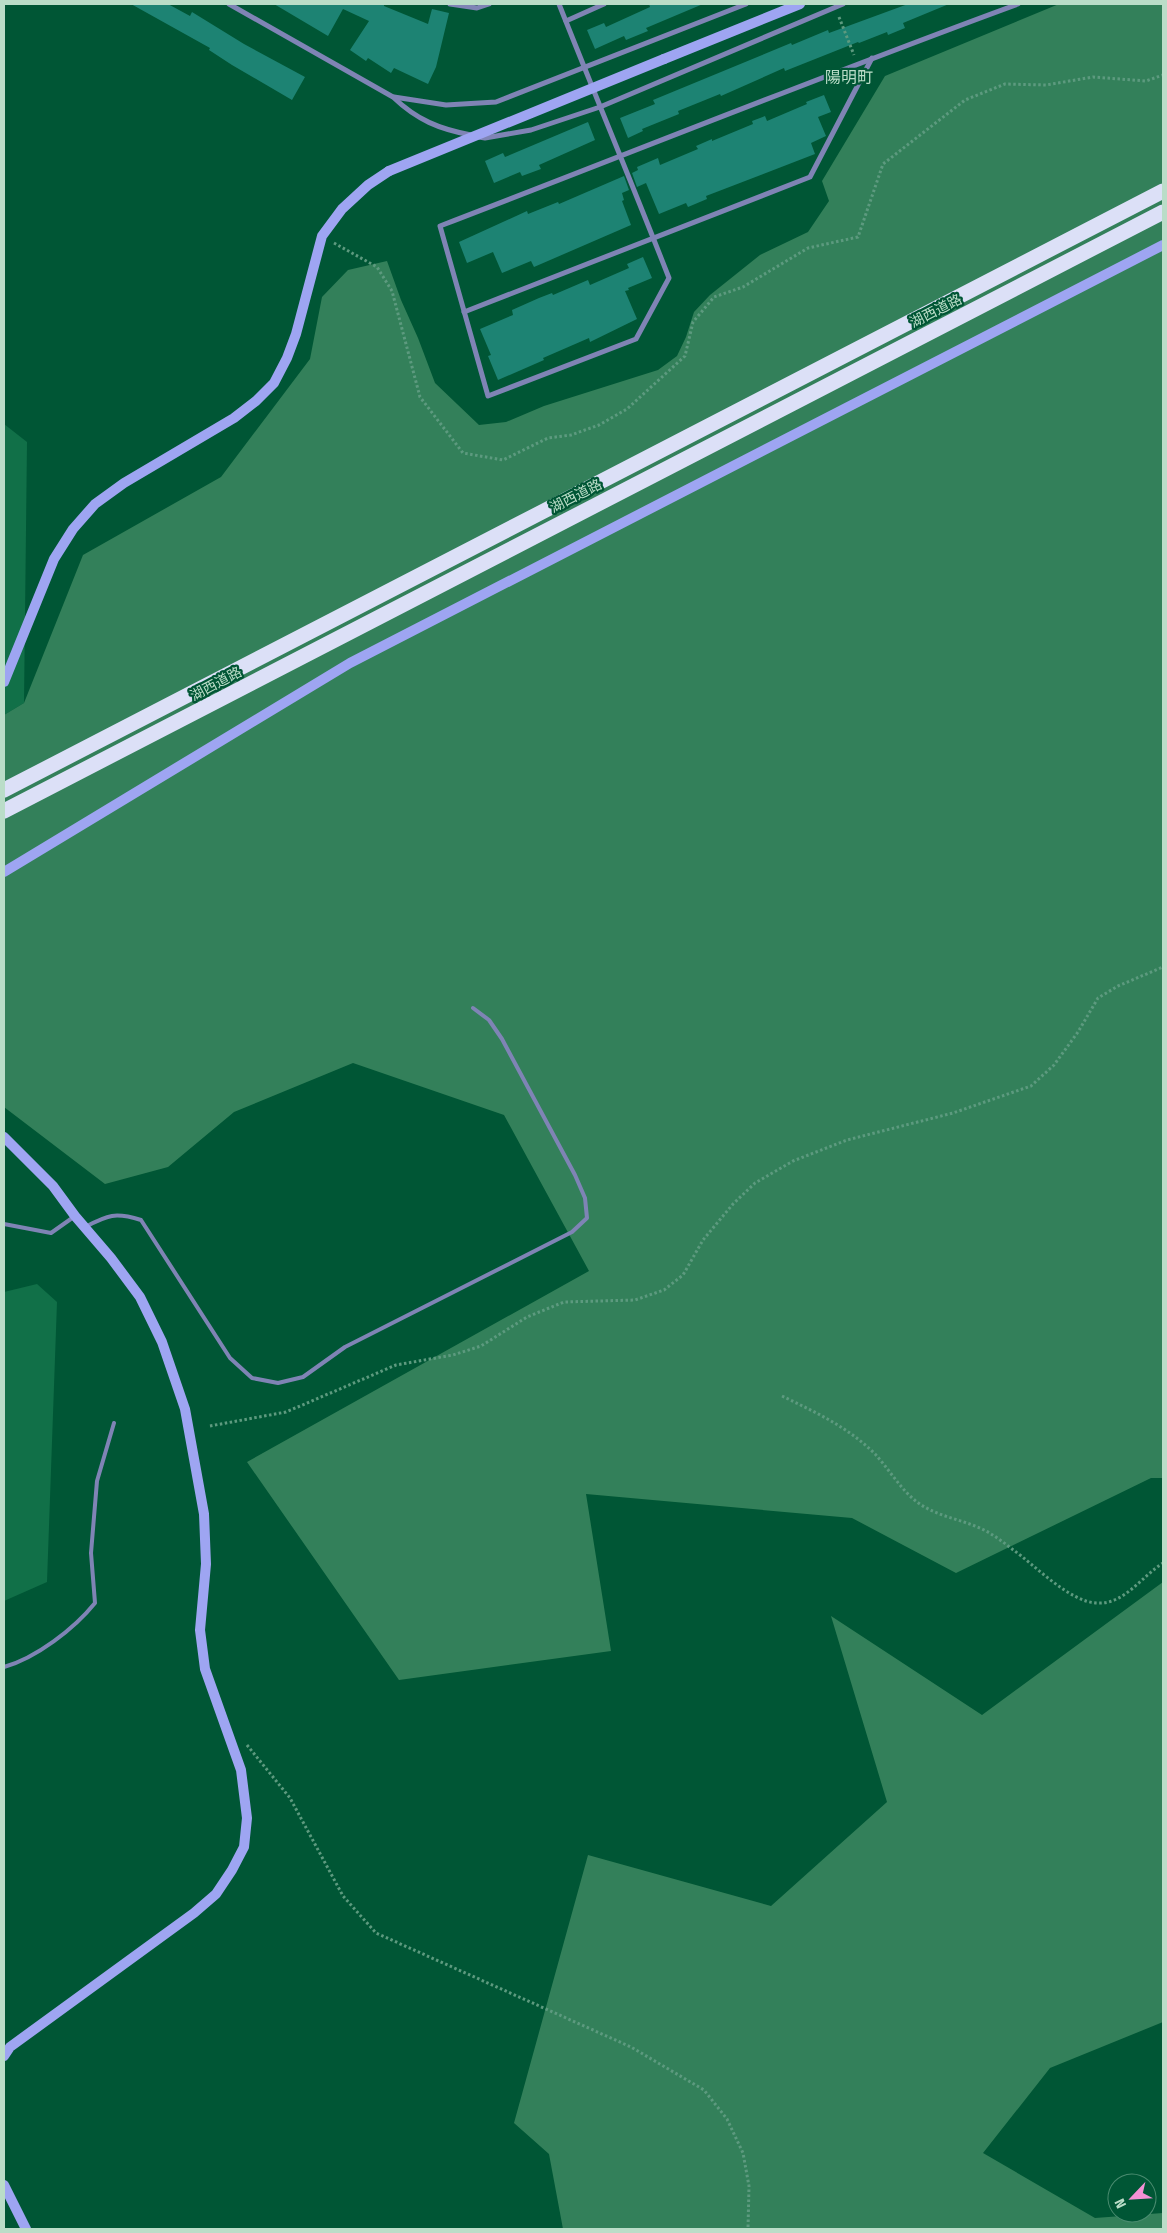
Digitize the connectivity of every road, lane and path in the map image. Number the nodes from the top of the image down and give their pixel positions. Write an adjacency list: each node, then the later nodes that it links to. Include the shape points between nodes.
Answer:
1 (229, 4): 17 (street)
2 (450, 4): 3 (street)
3 (459, 4): 4 (street, via 477,8)
4 (489, 4)
5 (559, 4): 12 (street)
6 (604, 4): 12 (street)
7 (746, 4): 15 (street)
8 (800, 4): 22 (street, bridge, via 389,170 342,209)
9 (843, 4): 11 (street)
10 (1018, 4): 13 (street)
11 (835, 7): 14 (path); 18 (street)
12 (566, 21): 15 (street)
13 (872, 57): 14 (street); 23 (street, via 810,177)
14 (857, 63): 19 (street)
15 (584, 68): 17 (street, via 496,102 446,105); 18 (street)
16 (1163, 75): 22 (path, via 1146,81 1093,77 1046,85 1005,84 965,100 883,164 858,238 808,248 743,287 714,297 693,322 685,356 627,409 599,425 571,435 548,438 503,460 463,453 420,396 392,291 377,267)
17 (393, 97): 18 (street, via 409,113 445,130 485,138 531,130)
18 (600, 107): 19 (street)
19 (620, 157): 23 (street); 25 (street, via 440,226)
20 (1163, 191): 27 (highway, 湖西道路)
21 (1163, 212): 28 (highway, 湖西道路)
22 (322, 236): 26 (street, via 296,334 274,383 234,418 94,504 54,559)
23 (653, 238): 25 (street); 25 (street, via 669,278 636,339 488,396)
24 (1163, 245): 29 (street, via 350,663)
25 (464, 312)
26 (4, 682)
27 (4, 790)
28 (4, 812)
29 (4, 872)
30 (1163, 967): 38 (path, via 1098,998 1054,1065 1031,1086 952,1113 847,1140 793,1162 755,1183 703,1240 682,1275 664,1290 635,1300 564,1302 527,1316 481,1346 454,1355 396,1365 286,1412)
31 (473, 1008): 35 (lane, via 489,1020 502,1039 575,1175 585,1198 588,1218 572,1232 346,1347 303,1377 278,1383 252,1378 230,1358 141,1220 123,1214 108,1215)
32 (4, 1137): 33 (street, via 53,1186)
33 (75, 1216): 34 (lane, via 51,1233); 35 (street)
34 (4, 1224)
35 (85, 1228): 42 (street, via 140,1297 162,1342 185,1409 204,1514 206,1564 200,1630 205,1669 241,1770 247,1818 244,1847 216,1894 10,2047)
36 (782, 1396): 39 (path, via 839,1424 874,1454 916,1502 936,1513 984,1530 1031,1562 1062,1590 1095,1604 1111,1602)
37 (114, 1423): 40 (lane, via 97,1481 91,1553 95,1603 80,1622 20,1662)
38 (210, 1426)
39 (1163, 1563)
40 (4, 1667)
41 (242, 1739): 45 (path, via 290,1798 343,1896 376,1933 631,2047 704,2090 727,2119 743,2152 749,2186)
42 (4, 2056)
43 (4, 2184): 44 (street)
44 (26, 2229)
45 (748, 2229)

